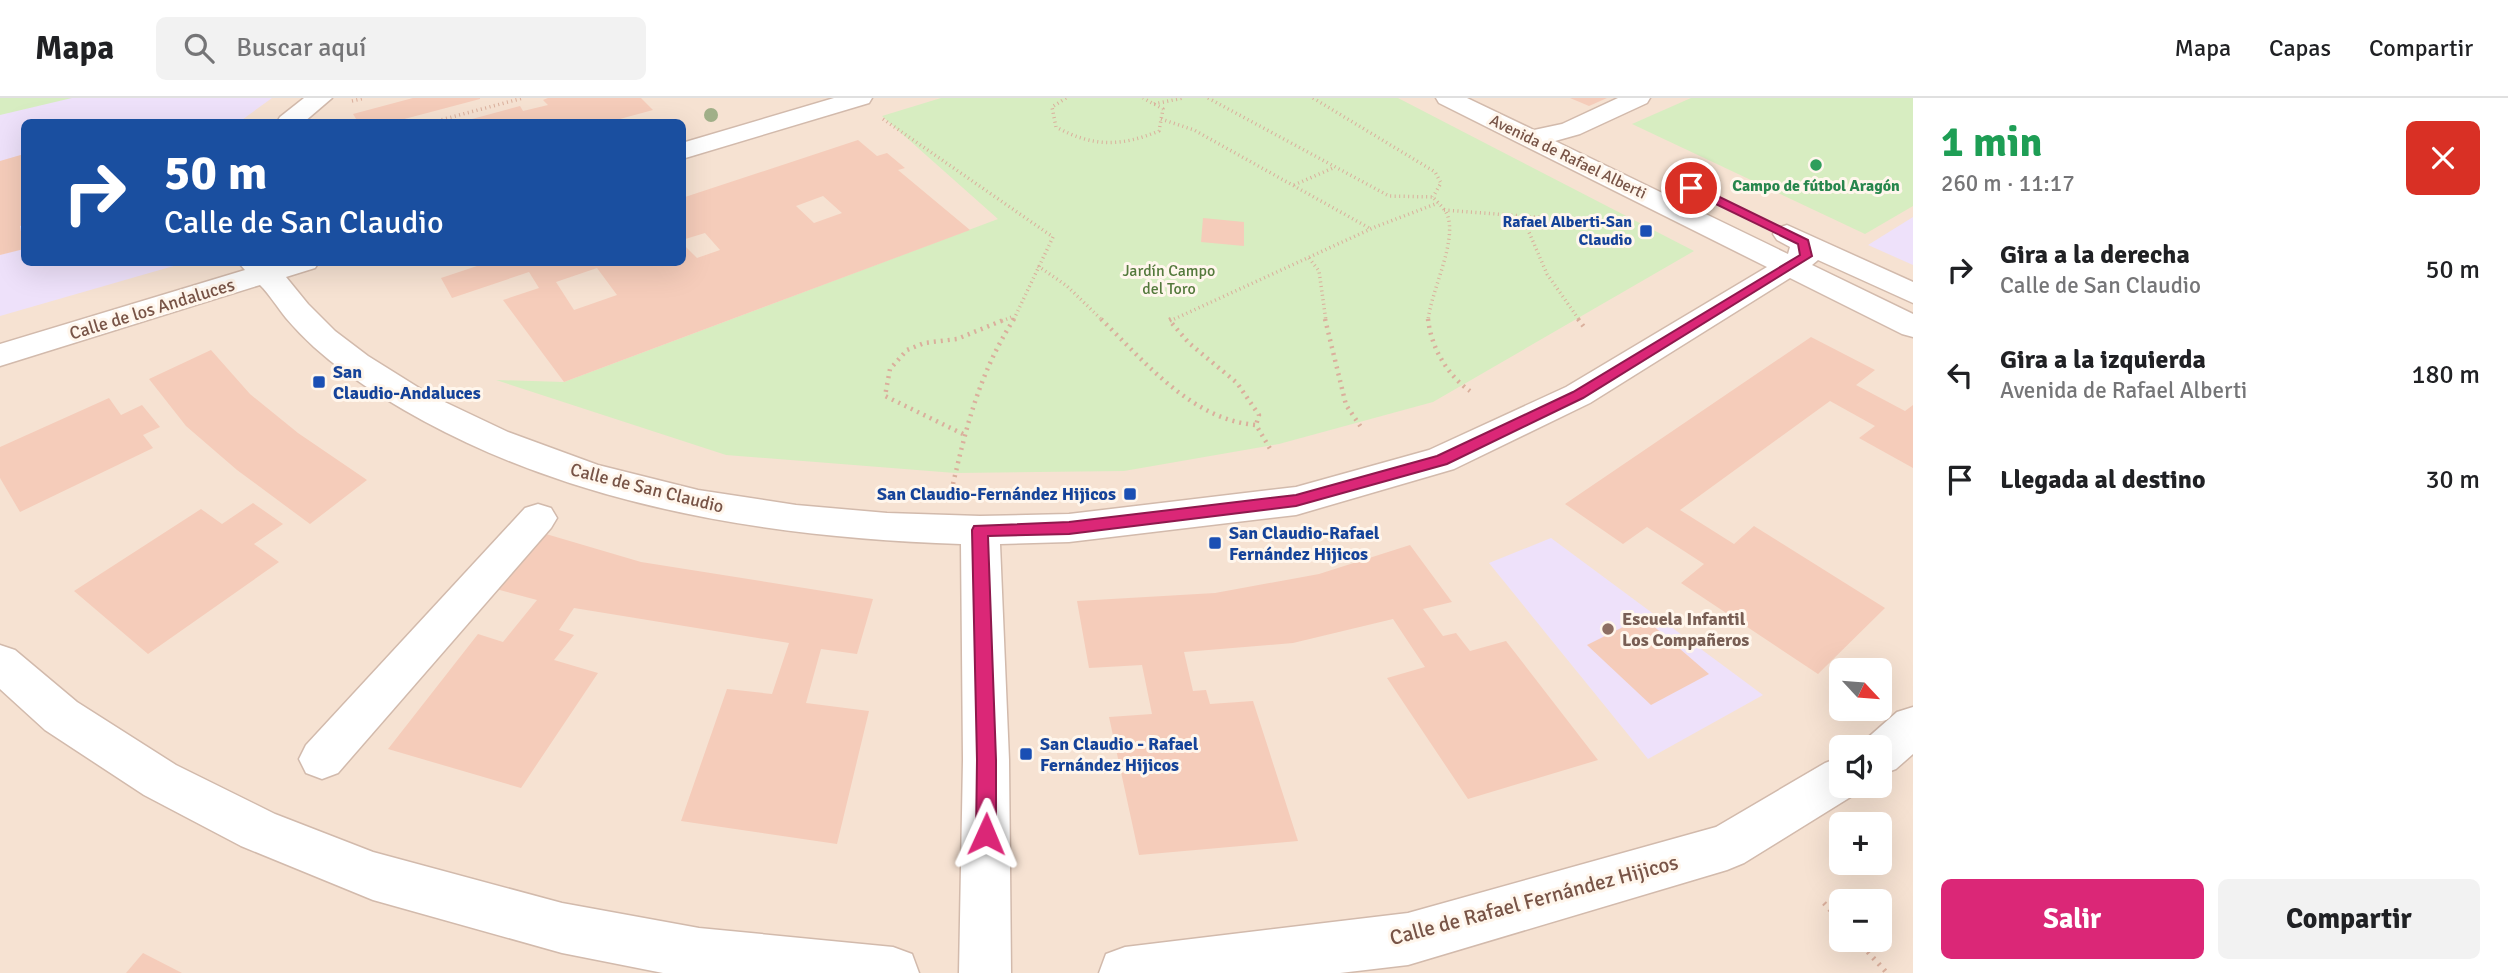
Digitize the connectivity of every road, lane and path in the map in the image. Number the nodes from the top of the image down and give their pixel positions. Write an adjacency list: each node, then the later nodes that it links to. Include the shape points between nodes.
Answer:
1 (320, 98): 14 (street)
2 (523, 98): 15 (path)
3 (1066, 98): 16 (path, via 1052,107 1056,127 1080,140 1115,143 1141,139 1159,131)
4 (1143, 98): 11 (path)
5 (1184, 98): 11 (path)
6 (1208, 98): 20 (path)
7 (1324, 98): 10 (path)
8 (1448, 98): 13 (street, Avenida de Rafael Alberti)
9 (1638, 98): 17 (street)
10 (1315, 99): 22 (path, via 1435,172 1441,183)
11 (1154, 104): 16 (path, via 1163,109)
12 (869, 106): 19 (street); 31 (path, via 1054,237)
13 (1525, 115): 17 (street, Avenida de Rafael Alberti); 29 (street, Avenida de Rafael Alberti)
14 (293, 119)
15 (444, 119)
16 (1161, 119): 21 (path, via 1194,130)
17 (1571, 129): 18 (street, Avenida de Rafael Alberti)
18 (1595, 141)
19 (686, 150)
20 (1334, 168): 21 (path); 22 (path, via 1389,196)
21 (1294, 185): 28 (path)
22 (1433, 197): 23 (path)
23 (1438, 203): 24 (path); 28 (path)
24 (1444, 210): 25 (path); 38 (path, via 1447,246 1427,315 1430,337 1442,360)
25 (1522, 216): 27 (path); 35 (path, via 1547,274)
26 (1760, 221): 29 (street, Avenida de Rafael Alberti)
27 (1635, 225)
28 (1372, 229): 30 (path)
29 (1798, 254): 33 (street, Avenida de Rafael Alberti); 36 (street, Avenida de Rafael Alberti); 45 (street, Calle de San Claudio, via 1578,395 1441,460 1296,500 1069,528)
30 (1309, 258): 39 (path, via 1169,320 1237,383 1259,415); 40 (path, via 1319,271 1346,405)
31 (1038, 267): 34 (path); 39 (path, via 1067,286 1202,410 1232,423)
32 (259, 268): 37 (street, Calle de los Andaluces); 45 (street, Calle de San Claudio, via 297,312 356,364 420,404 495,441 590,476 698,504 796,519)
33 (1913, 295)
34 (1016, 316): 41 (path, via 984,374); 41 (path, via 961,338 924,343 900,354 890,366 885,396)
35 (1584, 327)
36 (1913, 327)
37 (0, 355)
38 (1470, 391)
39 (1256, 425): 42 (path)
40 (1363, 430)
41 (964, 434): 43 (path)
42 (1272, 452)
43 (953, 484)
44 (538, 518): 49 (street)
45 (980, 530): 55 (street)
46 (0, 663): 54 (street, via 61,716 160,780 258,830 373,876 562,928 699,954)
47 (1913, 726): 48 (street)
48 (1892, 744)
49 (322, 759)
50 (1829, 785): 56 (street, Calle de Rafael Fernández Hijicos, via 1727,847 1408,939)
51 (1824, 902): 52 (path)
52 (1829, 908)
53 (1868, 952): 57 (path)
54 (892, 973)
55 (985, 973)
56 (1125, 973)
57 (1887, 973)

